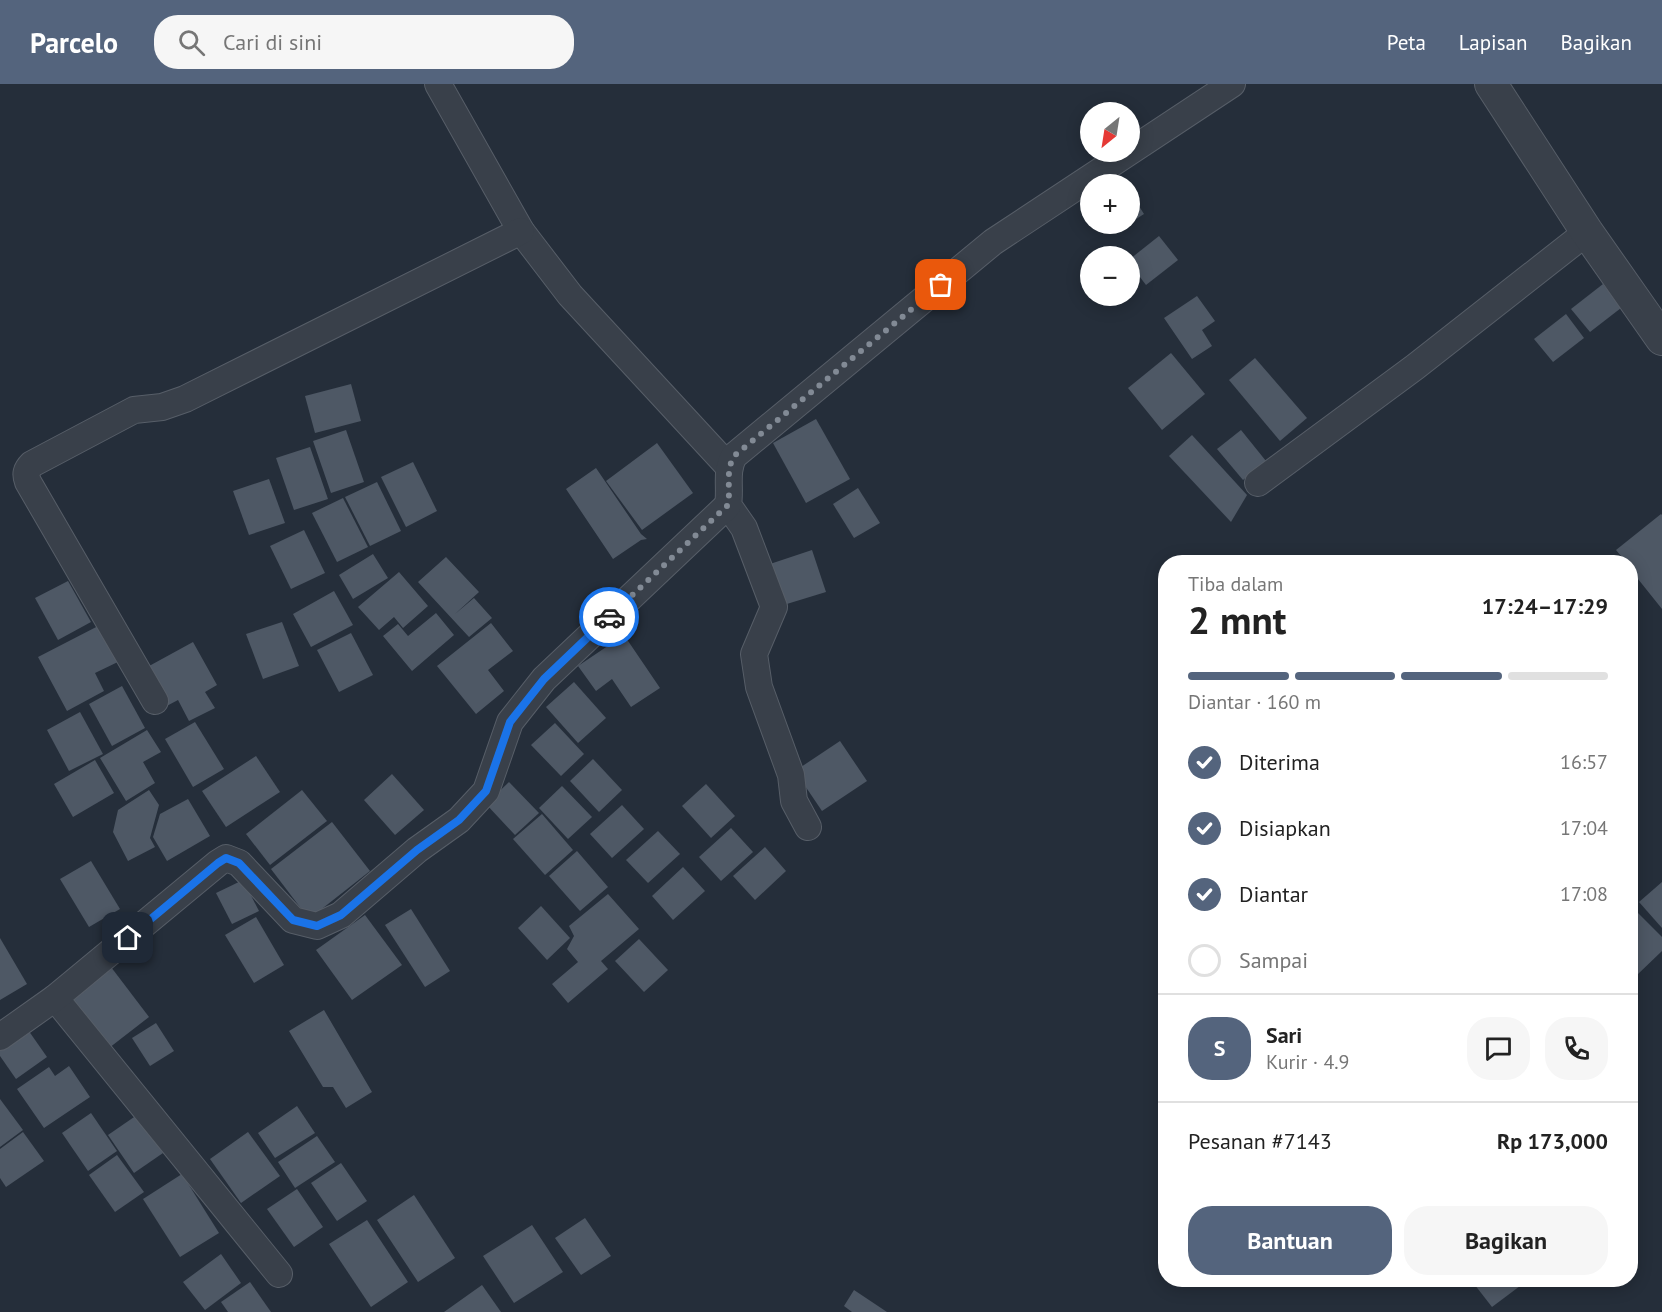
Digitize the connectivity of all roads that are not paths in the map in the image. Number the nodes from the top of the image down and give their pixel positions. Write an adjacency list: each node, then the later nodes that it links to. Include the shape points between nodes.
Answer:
1 (438, 84): 4 (street)
2 (1232, 84): 7 (street, via 993,242 734,456)
3 (1491, 84): 5 (street)
4 (521, 231): 7 (street, via 570,295); 10 (street, via 185,399 134,410 27,469 28,482)
5 (1587, 232): 6 (street); 8 (street, via 1415,367)
6 (1662, 339)
7 (728, 466): 9 (street)
8 (1258, 483)
9 (728, 505): 11 (street, via 744,528 774,607 754,654 759,687 791,776 794,801); 12 (street, via 544,679 510,722 486,791 459,820 341,915 317,926 293,920 239,863 226,858)
10 (154, 702)
11 (808, 827)
12 (55, 999): 13 (street); 14 (street)
13 (0, 1037)
14 (279, 1274)

